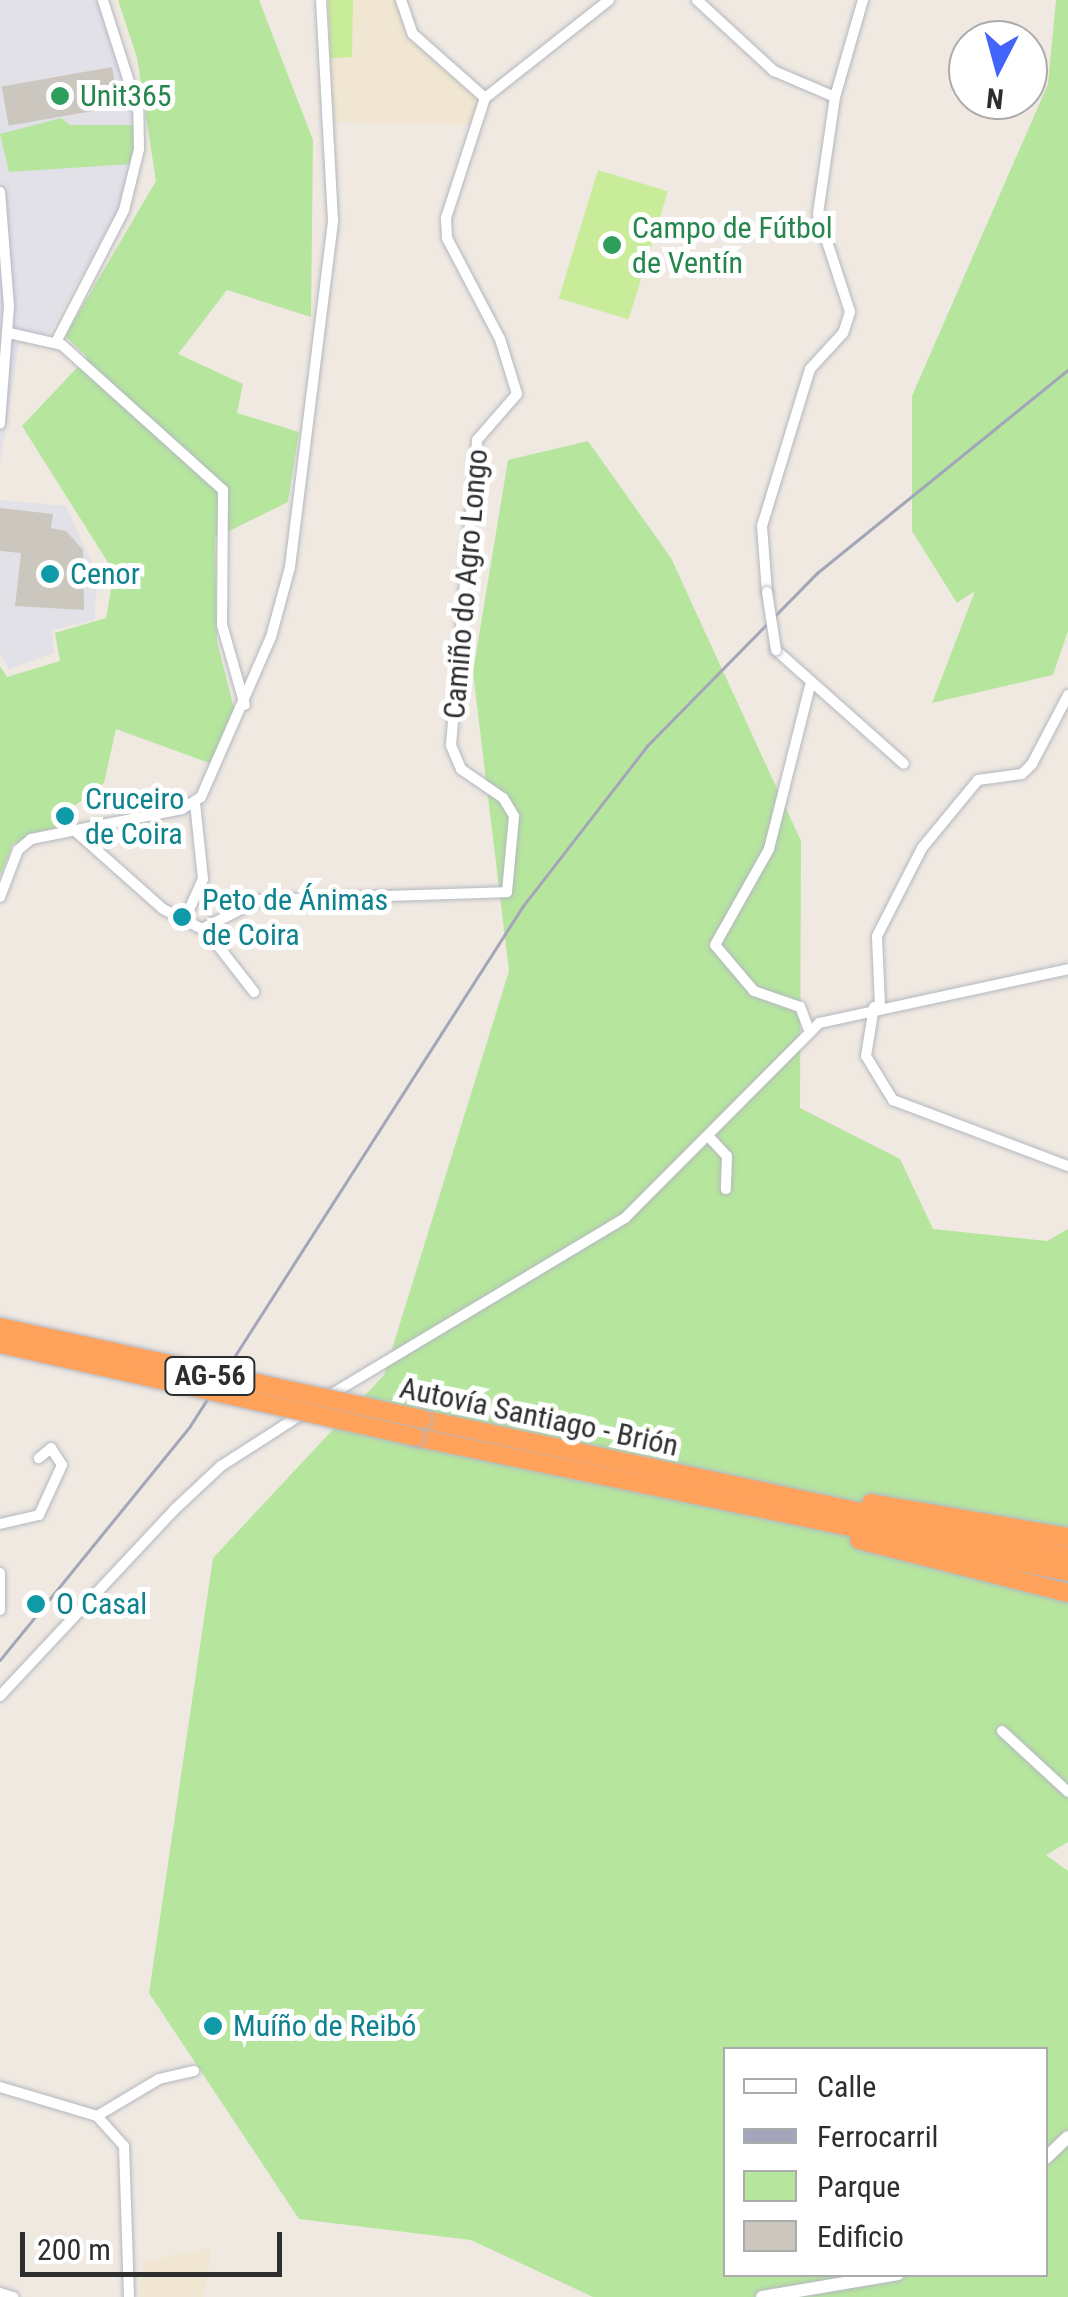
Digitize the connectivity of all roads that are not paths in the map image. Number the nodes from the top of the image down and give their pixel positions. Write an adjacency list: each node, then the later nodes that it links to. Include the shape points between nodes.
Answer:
1 (103, 0): 11 (street, via 138,110 140,149 124,210)
2 (322, 0): 15 (street, via 333,221 290,567)
3 (401, 0): 7 (street, via 413,34)
4 (609, 0): 7 (street)
5 (698, 0): 8 (street, via 774,71)
6 (861, 1): 8 (street)
7 (485, 98): 21 (street, Camiño do Agro Longo, via 447,238 500,339 517,394 476,440 451,745 462,769 503,798 514,816 514,875 503,898 259,900)
8 (836, 98): 13 (street, bridge, via 818,214 850,312 843,333 810,369 762,526 776,650)
9 (0, 192): 10 (street)
10 (9, 332): 11 (street); 12 (street)
11 (56, 342): 15 (street, via 223,490 222,625)
12 (0, 424)
13 (810, 686): 16 (street); 25 (street, via 769,849 715,945 754,991 800,1007)
14 (1068, 695): 24 (street, via 1032,764 1010,777 978,780 922,848 877,936)
15 (245, 706): 17 (street)
16 (904, 764)
17 (194, 804): 18 (street); 20 (street, via 203,879)
18 (73, 828): 19 (street, via 31,839 18,850); 20 (street)
19 (0, 897)
20 (184, 921): 21 (street)
21 (204, 928): 23 (street)
22 (1068, 969): 24 (street)
23 (254, 992)
24 (877, 1006): 25 (street); 27 (street, via 866,1056 893,1100)
25 (809, 1030): 26 (street)
26 (710, 1139): 28 (street, via 727,1156); 42 (street, via 625,1218 454,1314 222,1466 87,1595)
27 (1068, 1166)
28 (726, 1188)
29 (0, 1328): 31 (highway, Autovía Santiago - Brión / AG-56, bridge)
30 (0, 1344): 31 (highway, Autovía Santiago - Brión / AG-56, bridge)
31 (418, 1428): 33 (highway, Autovía Santiago - Brión / AG-56); 34 (highway, Autovía Santiago - Brión / AG-56)
32 (38, 1458): 35 (street, via 52,1448 62,1464 40,1515)
33 (752, 1490): 36 (highway, via 776,1487); 37 (highway, Autovía Santiago - Brión / AG-56)
34 (768, 1510): 38 (highway, Autovía Santiago - Brión / AG-56); 40 (highway)
35 (0, 1524)
36 (1068, 1537)
37 (1068, 1556)
38 (1068, 1572)
39 (0, 1573): 41 (street)
40 (1068, 1593)
41 (0, 1610)
42 (0, 1696)
43 (1002, 1731): 44 (street)
44 (1068, 1792)
45 (194, 2070): 47 (street, via 159,2079)
46 (0, 2087): 47 (street)
47 (97, 2116): 53 (street, via 129,2164)
48 (1068, 2137): 49 (street)
49 (1048, 2156)
50 (880, 2277): 54 (street)
51 (0, 2293): 52 (street)
52 (13, 2297)
53 (128, 2297)
54 (762, 2297)

